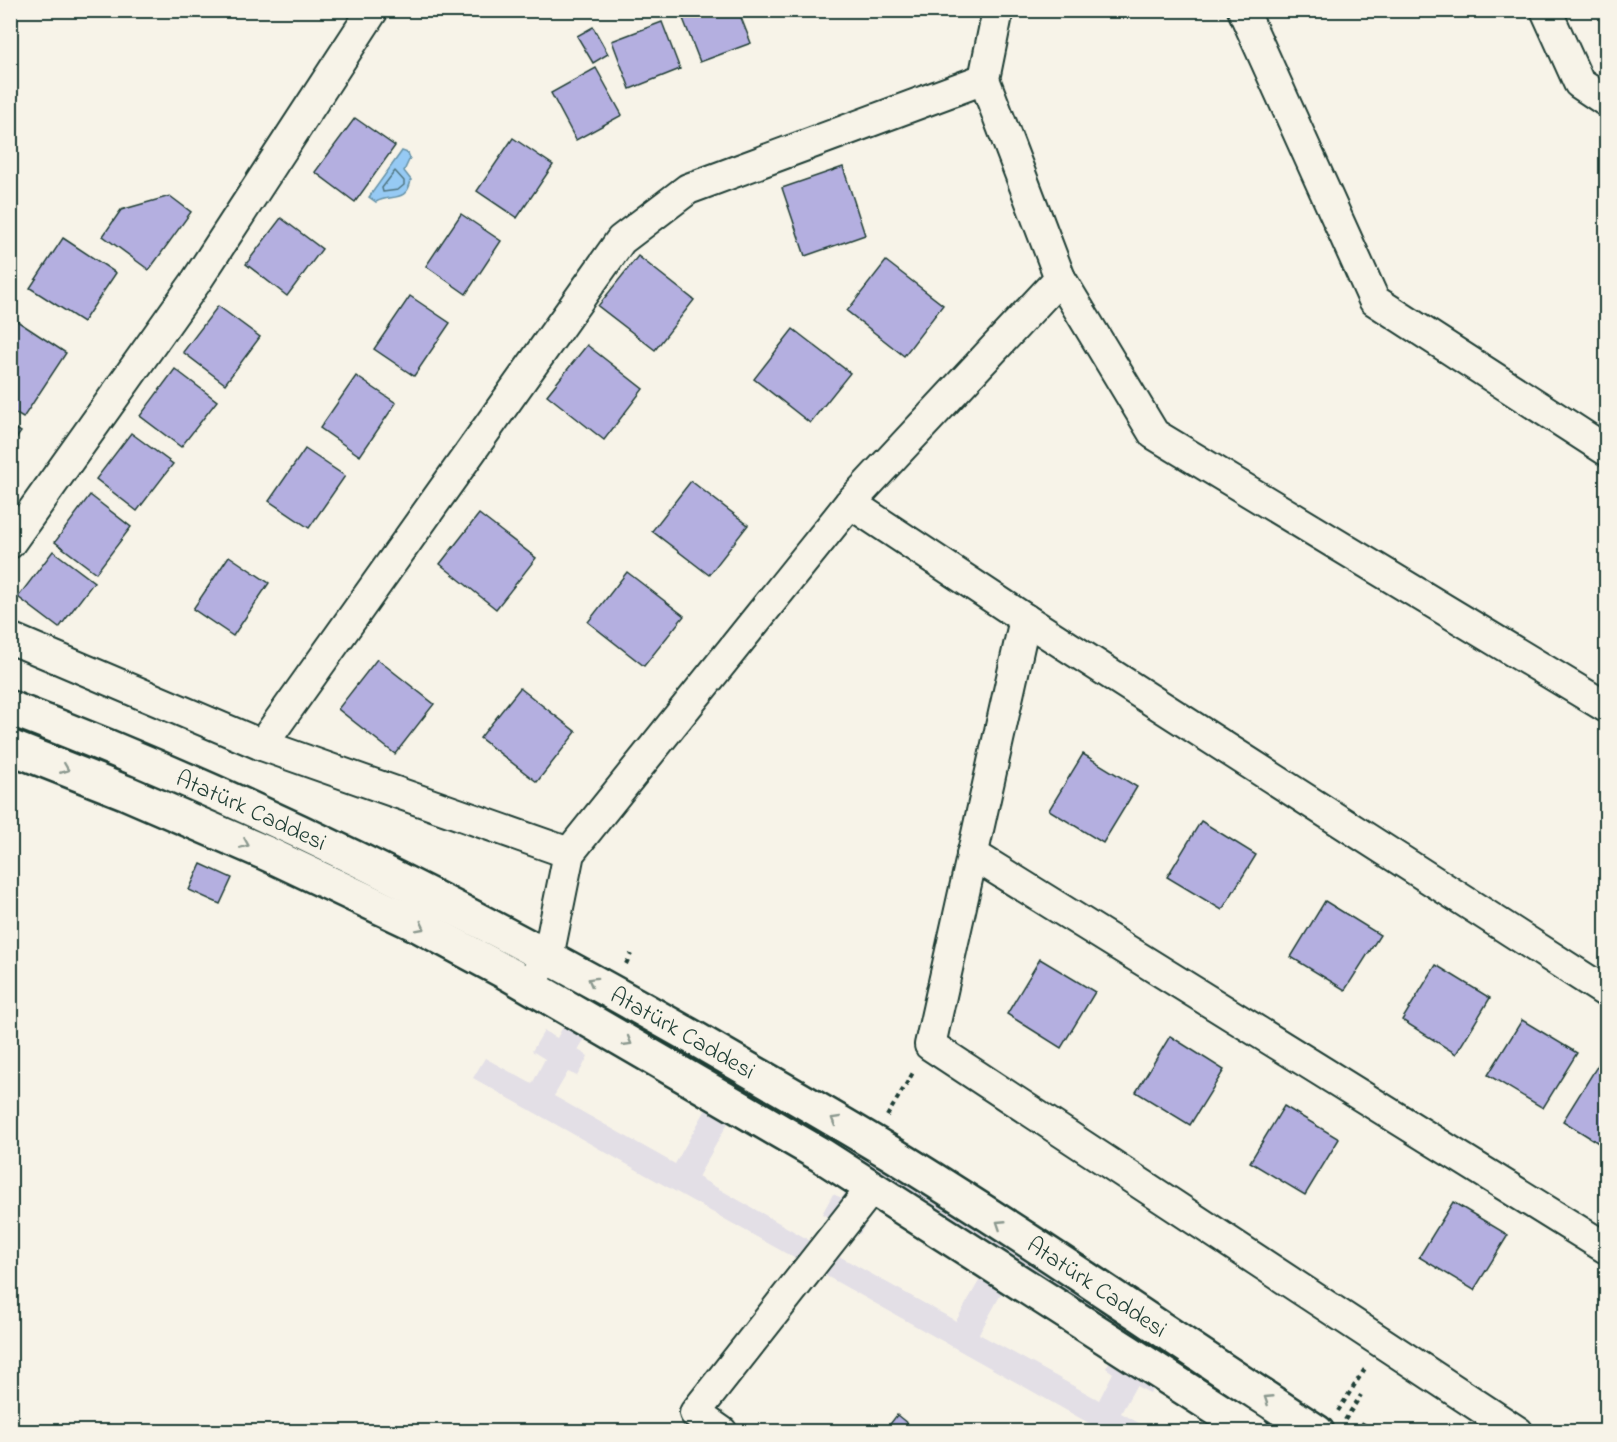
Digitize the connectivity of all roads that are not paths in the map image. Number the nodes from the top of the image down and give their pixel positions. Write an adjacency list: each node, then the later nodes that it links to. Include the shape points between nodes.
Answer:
1 (373, 10): 10 (street, via 195,283)
2 (998, 10): 5 (street)
3 (1243, 10): 8 (street, via 1374,300)
4 (1546, 10): 6 (street, via 1579,83)
5 (984, 79): 7 (street); 15 (street, via 688,189 621,240)
6 (1606, 101)
7 (1059, 278): 9 (street); 13 (street, via 1155,434)
8 (1606, 450)
9 (850, 503): 11 (street); 17 (street)
10 (10, 543)
11 (1025, 619): 18 (street); 21 (street)
12 (10, 638): 15 (street)
13 (1606, 707)
14 (10, 708): 19 (main road, Atatürk Caddesi, via 261,813 377,867)
15 (262, 745): 17 (street)
16 (10, 747): 20 (main road, Atatürk Caddesi, one-way to 20, via 268,854 416,924)
17 (569, 853): 19 (street)
18 (972, 854): 23 (street); 27 (street, via 930,1045)
19 (548, 957): 20 (street); 24 (main road, Atatürk Caddesi, one-way to 19, via 872,1142)
20 (529, 985): 22 (main road, Atatürk Caddesi, one-way to 22)
21 (1606, 992)
22 (872, 1188): 25 (street, via 695,1413); 26 (main road, Atatürk Caddesi)
23 (1606, 1248)
24 (1334, 1426)
25 (722, 1431)
26 (1252, 1431)
27 (1518, 1431)

